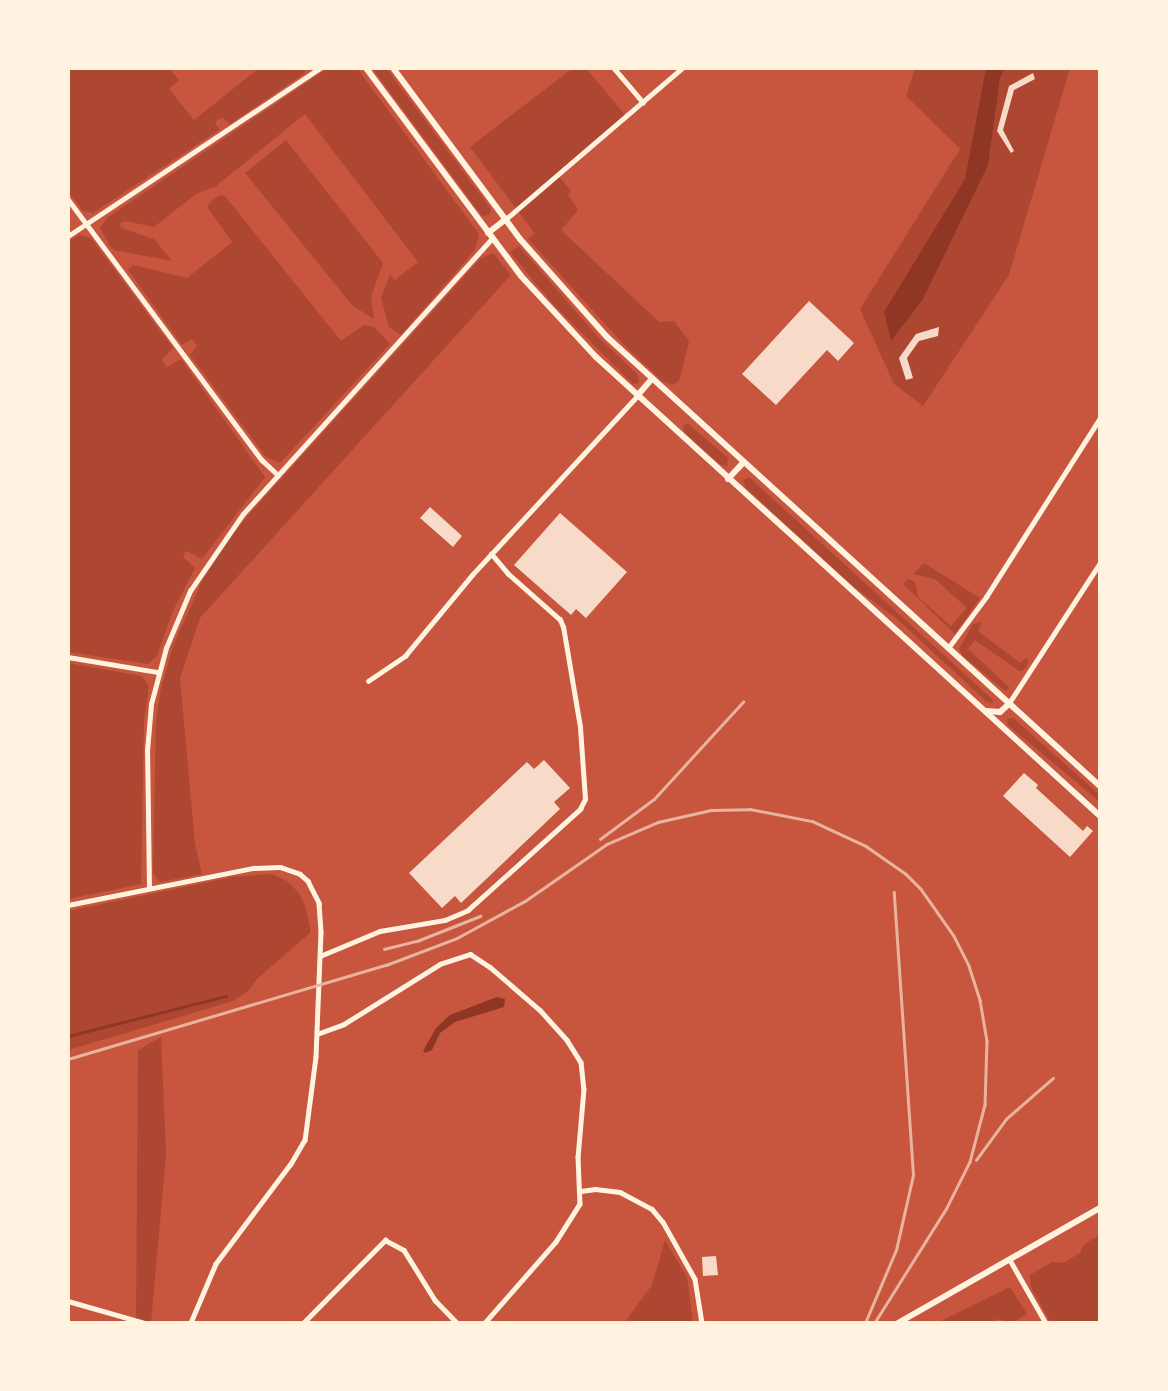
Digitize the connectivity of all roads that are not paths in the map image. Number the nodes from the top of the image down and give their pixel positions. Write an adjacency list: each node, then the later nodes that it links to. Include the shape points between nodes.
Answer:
1 (320, 68): 9 (street)
2 (366, 68): 11 (main road)
3 (393, 68): 8 (main road)
4 (614, 68): 6 (street)
5 (682, 68): 6 (street)
6 (643, 102): 8 (street)
7 (68, 199): 9 (street)
8 (506, 219): 11 (main road); 12 (main road, via 581,310)
9 (87, 223): 10 (street); 16 (street, via 262,460)
10 (68, 236)
11 (490, 236): 13 (main road, via 558,318); 16 (street)
12 (652, 379): 13 (main road); 15 (main road)
13 (637, 396): 17 (main road); 18 (street)
14 (1100, 418): 20 (street, via 986,597)
15 (743, 463): 17 (main road); 20 (main road)
16 (278, 475): 22 (street, via 207,561 175,622)
17 (728, 479): 25 (main road)
18 (491, 554): 23 (street, via 405,656); 30 (street, via 563,627 580,727 585,799 580,809 468,910 445,920 380,931)
19 (1100, 563): 24 (street)
20 (947, 649): 24 (main road)
21 (68, 657): 22 (street)
22 (158, 672): 28 (street, via 148,751)
23 (368, 681)
24 (1009, 704): 25 (main road, via 1000,712); 26 (main road)
25 (980, 709): 27 (main road)
26 (1100, 786)
27 (1100, 816)
28 (149, 888): 29 (street); 30 (street, via 254,868 290,869 308,881 319,903)
29 (68, 905)
30 (320, 956): 31 (street)
31 (317, 1034): 32 (street, via 344,1024 447,961 470,954 478,958 540,1010 580,1062 584,1075 578,1157); 37 (street, via 305,1140 216,1264)
32 (581, 1191): 40 (street, via 567,1228); 41 (street, via 620,1192 652,1209 695,1279)
33 (1100, 1208): 34 (main road)
34 (1010, 1260): 42 (main road); 43 (street)
35 (68, 1301): 36 (street)
36 (145, 1323)
37 (191, 1323)
38 (303, 1323): 39 (street, via 379,1243 390,1240 404,1250 435,1300)
39 (457, 1323)
40 (485, 1323)
41 (702, 1323)
42 (898, 1323)
43 (1046, 1323)

